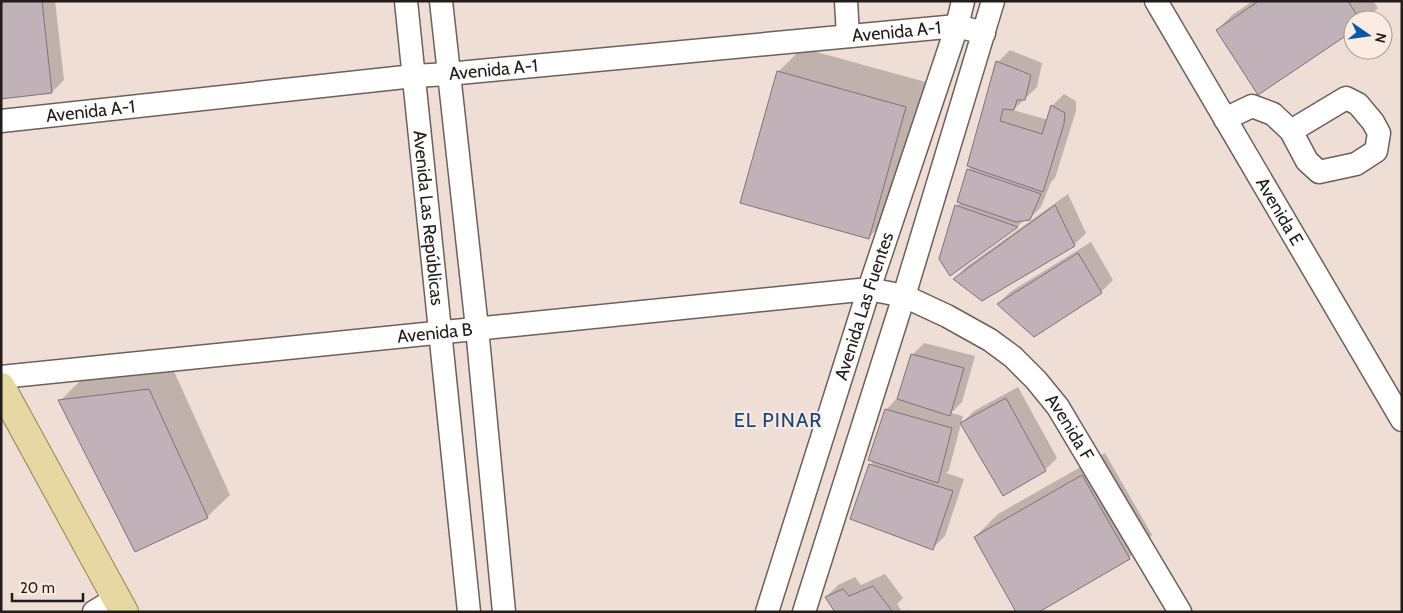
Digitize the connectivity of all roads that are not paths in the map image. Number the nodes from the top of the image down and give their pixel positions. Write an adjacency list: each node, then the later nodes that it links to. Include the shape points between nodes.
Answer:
1 (406, 1): 11 (street, Avenida Las Repúblicas)
2 (441, 1): 10 (street, Avenida Las Repúblicas)
3 (846, 1): 9 (street)
4 (963, 1): 7 (street, Avenida Las Fuentes)
5 (993, 1): 8 (street, Avenida Las Fuentes)
6 (1156, 1): 12 (street, Avenida E)
7 (957, 26): 8 (street, Avenida A-1); 9 (street, Avenida A-1); 15 (street, Avenida Las Fuentes)
8 (984, 33): 16 (street, Avenida Las Fuentes)
9 (848, 36): 10 (street, Avenida A-1)
10 (448, 74): 11 (street, Avenida A-1); 17 (street, Avenida Las Repúblicas)
11 (414, 76): 13 (street, Avenida A-1); 18 (street, Avenida Las Repúblicas)
12 (1225, 119): 14 (street, via 1252,106 1273,114); 21 (street, Avenida E)
13 (1, 121)
14 (1291, 131)
15 (869, 289): 16 (street, Avenida B); 17 (street, Avenida B); 25 (street, Avenida Las Fuentes)
16 (904, 296): 26 (street, Avenida Las Fuentes); 27 (street, Avenida F, via 990,340 1036,380 1058,407)
17 (477, 328): 18 (street, Avenida B); 24 (street, Avenida Las Repúblicas)
18 (440, 331): 19 (street, Avenida B); 23 (street, Avenida Las Repúblicas)
19 (1, 377)
20 (1, 387): 22 (main road)
21 (1402, 420)
22 (112, 607)
23 (469, 612)
24 (504, 612)
25 (767, 612)
26 (804, 612)
27 (1180, 612)

